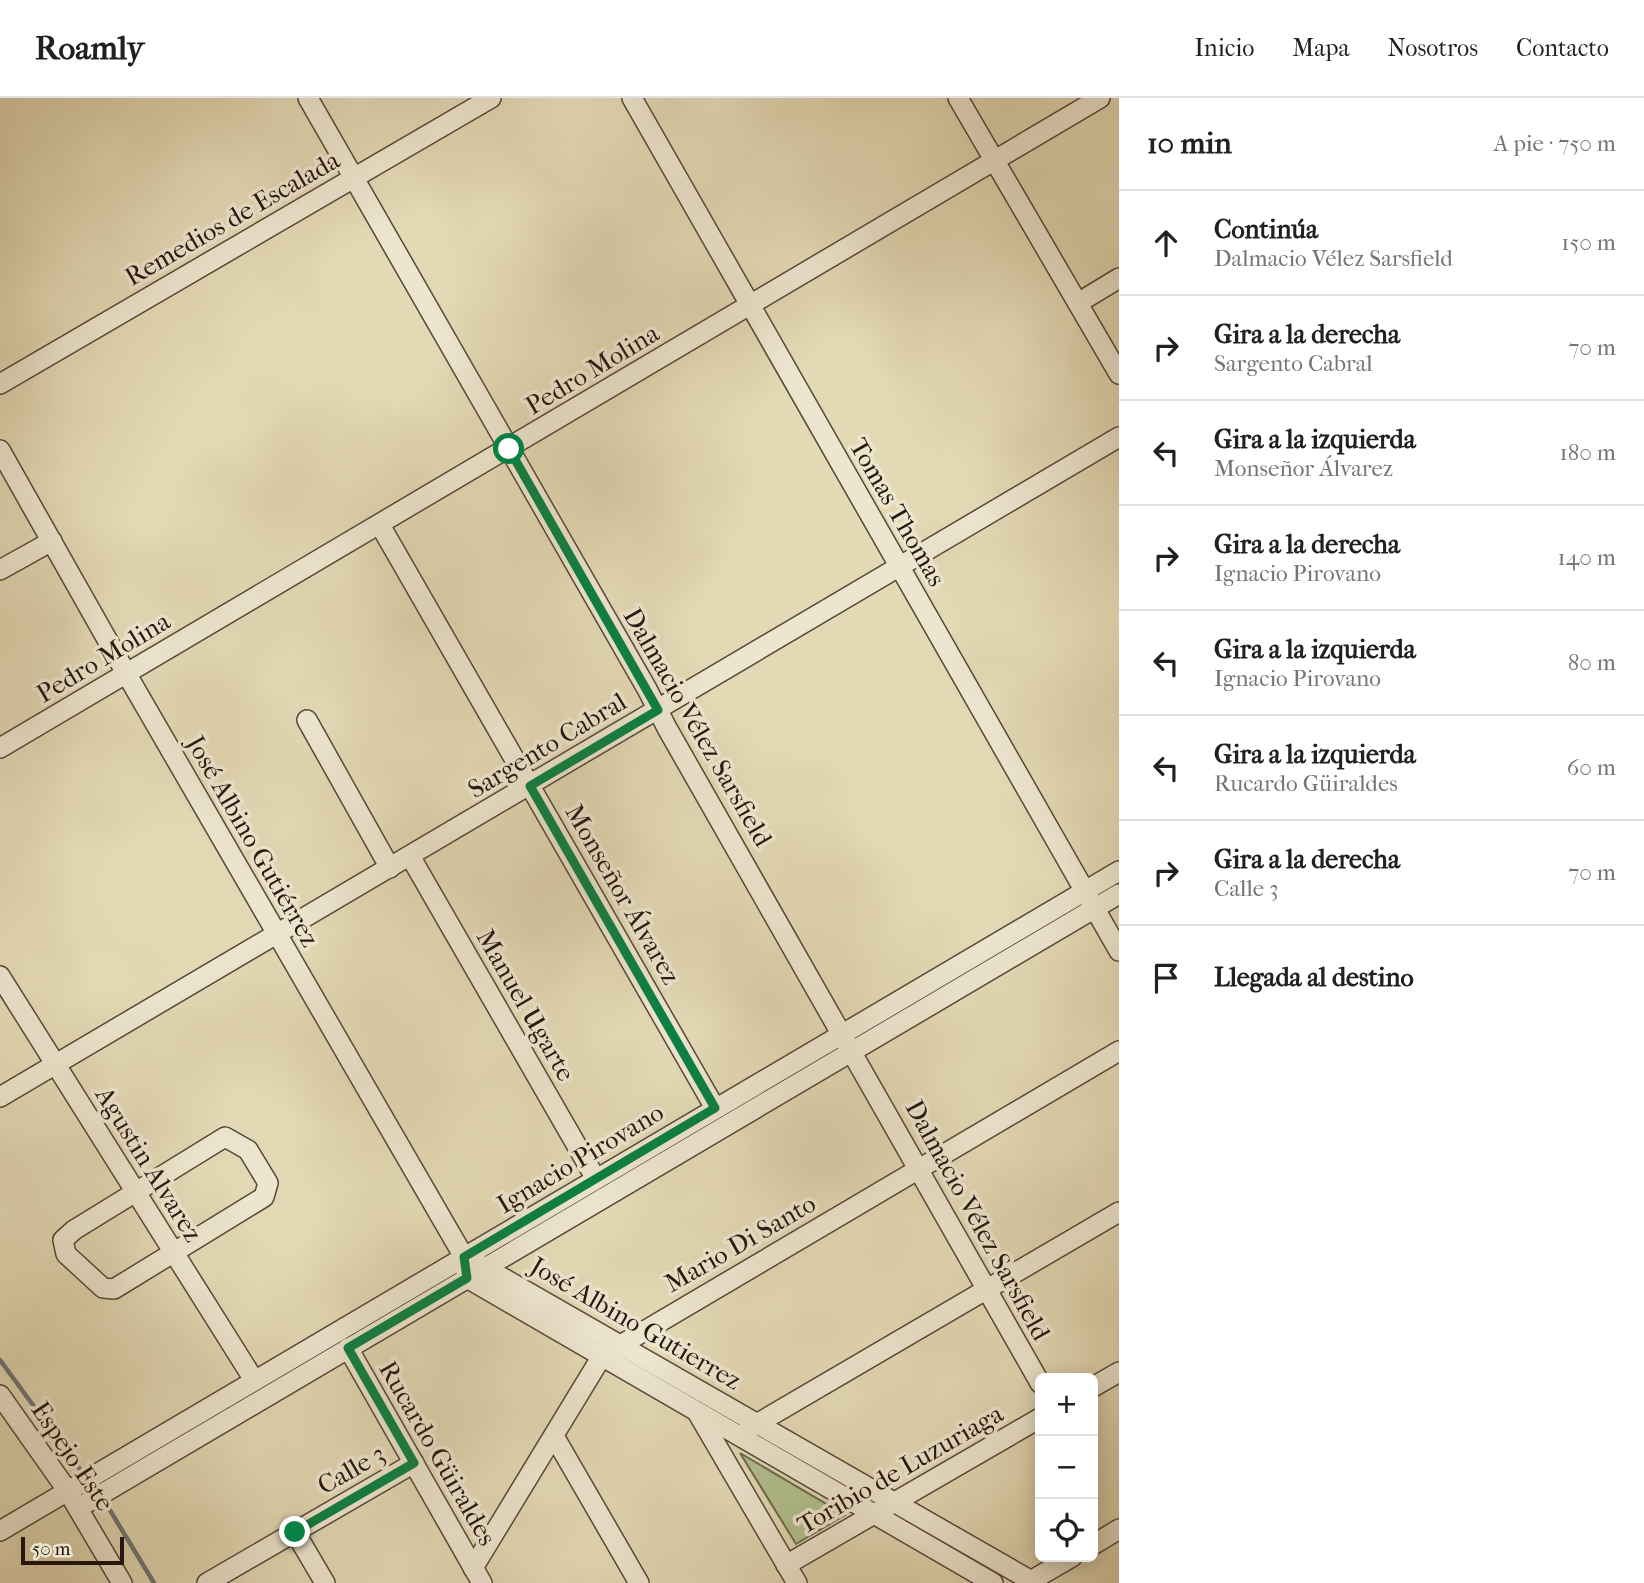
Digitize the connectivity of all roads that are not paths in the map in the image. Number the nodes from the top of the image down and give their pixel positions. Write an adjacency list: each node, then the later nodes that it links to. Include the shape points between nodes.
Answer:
1 (308, 98): 7 (street, Dalmacio Vélez Sarsfield)
2 (491, 98): 7 (street, Remedios de Escalada)
3 (632, 98): 10 (street, Tomas Thomas)
4 (958, 98): 6 (street)
5 (1100, 98): 6 (street, Pedro Molina)
6 (994, 160): 9 (street); 10 (street, Pedro Molina)
7 (354, 177): 12 (street, Remedios de Escalada); 14 (street, Dalmacio Vélez Sarsfield)
8 (1119, 278): 9 (street)
9 (1078, 303): 11 (street)
10 (750, 306): 14 (street, Pedro Molina); 18 (street, Tomas Thomas)
11 (1119, 374)
12 (0, 384)
13 (1119, 437): 18 (street, Sargento Cabral)
14 (509, 449): 16 (street, Pedro Molina); 21 (street, Dalmacio Vélez Sarsfield)
15 (0, 450): 17 (street, José Albino Gutiérrez)
16 (380, 525): 20 (street, Pedro Molina); 24 (street, Monseñor Álvarez)
17 (52, 541): 19 (street); 20 (street, José Albino Gutiérrez)
18 (899, 565): 21 (street, Sargento Cabral); 28 (street, Tomas Thomas)
19 (0, 570)
20 (126, 673): 23 (street, Pedro Molina); 31 (street, José Albino Gutiérrez)
21 (658, 710): 24 (street, Sargento Cabral); 34 (street, Dalmacio Vélez Sarsfield)
22 (307, 720): 26 (street)
23 (0, 748)
24 (530, 786): 25 (street, Sargento Cabral); 39 (street, Monseñor Álvarez)
25 (410, 856): 26 (street, Sargento Cabral); 41 (street, Manuel Ugarte)
26 (390, 868): 31 (street, Sargento Cabral)
27 (1119, 871): 28 (street, Ignacio Pirovano)
28 (1085, 891): 30 (street, Tomas Thomas); 34 (street, Ignacio Pirovano)
29 (1119, 894): 30 (street, Ignacio Pirovano)
30 (1095, 908): 32 (street, Tomas Thomas); 35 (street, Ignacio Pirovano)
31 (276, 933): 37 (street, Sargento Cabral); 45 (street, José Albino Gutiérrez)
32 (1119, 951)
33 (0, 976): 37 (street, Agustin Alvarez)
34 (843, 1033): 35 (street, Dalmacio Vélez Sarsfield); 39 (street, Ignacio Pirovano)
35 (853, 1051): 40 (street, Dalmacio Vélez Sarsfield); 46 (street, Ignacio Pirovano)
36 (1119, 1051): 40 (street, Mario Di Santo)
37 (55, 1063): 38 (street, Sargento Cabral); 42 (street, Agustin Alvarez)
38 (0, 1097)
39 (715, 1108): 41 (street, Ignacio Pirovano)
40 (919, 1168): 48 (street, Dalmacio Vélez Sarsfield); 52 (street, Mario Di Santo)
41 (596, 1179): 45 (street, Ignacio Pirovano)
42 (136, 1191): 44 (street, Agustin Alvarez); 44 (street, via 74,1230 63,1240 66,1254 103,1288 114,1289); 44 (street, via 225,1137 248,1150 268,1183 264,1197)
43 (1119, 1212): 48 (street)
44 (174, 1252): 57 (street, Agustin Alvarez)
45 (464, 1257): 46 (street, José Albino Gutierrez); 47 (street); 49 (street, Ignacio Pirovano)
46 (486, 1267): 47 (street, Ignacio Pirovano); 52 (street, José Albino Gutierrez)
47 (467, 1278): 50 (street, Ignacio Pirovano); 54 (street, José Albino Gutierrez)
48 (988, 1289): 56 (street, Dalmacio Vélez Sarsfield); 62 (street)
49 (355, 1321): 50 (street); 51 (street, Ignacio Pirovano)
50 (366, 1338): 53 (street, Ignacio Pirovano)
51 (320, 1341): 53 (street, Rucardo Güiraldes); 57 (street, Ignacio Pirovano)
52 (620, 1344): 54 (street, Mario Di Santo); 62 (street, José Albino Gutierrez)
53 (340, 1353): 65 (street, Rucardo Güiraldes); 68 (street, Ignacio Pirovano)
54 (602, 1356): 60 (street, José Albino Gutierrez); 64 (street, Mario Di Santo)
55 (1119, 1372): 58 (street)
56 (1035, 1374)
57 (254, 1380): 66 (street, Ignacio Pirovano)
58 (1098, 1384)
59 (0, 1395): 66 (street, Espejo Este)
60 (696, 1411): 63 (street, José Albino Gutierrez); 75 (street)
61 (1035, 1421): 67 (street, Toribio de Luzuriaga)
62 (757, 1423): 63 (street); 67 (street, José Albino Gutierrez)
63 (738, 1435): 69 (street, José Albino Gutierrez)
64 (554, 1436): 76 (street, Mario Di Santo); 81 (street)
65 (414, 1463): 72 (street, Calle 3); 76 (street, Rucardo Güiraldes)
66 (67, 1490): 68 (street, Espejo Este); 71 (street, Ignacio Pirovano)
67 (894, 1503): 69 (street, Toribio de Luzuriaga); 77 (street, José Albino Gutierrez)
68 (78, 1508): 78 (street, Espejo Este)
69 (874, 1514): 75 (street, Toribio de Luzuriaga); 83 (street, José Albino Gutierrez)
70 (1119, 1529): 73 (street)
71 (0, 1531)
72 (295, 1532): 79 (street, Calle 3); 80 (street)
73 (1098, 1542)
74 (1064, 1562): 77 (street)
75 (786, 1565): 82 (street)
76 (478, 1576)
77 (1031, 1582)
78 (122, 1583)
79 (206, 1583)
80 (325, 1583)
81 (639, 1583)
82 (797, 1583)
83 (993, 1583)

